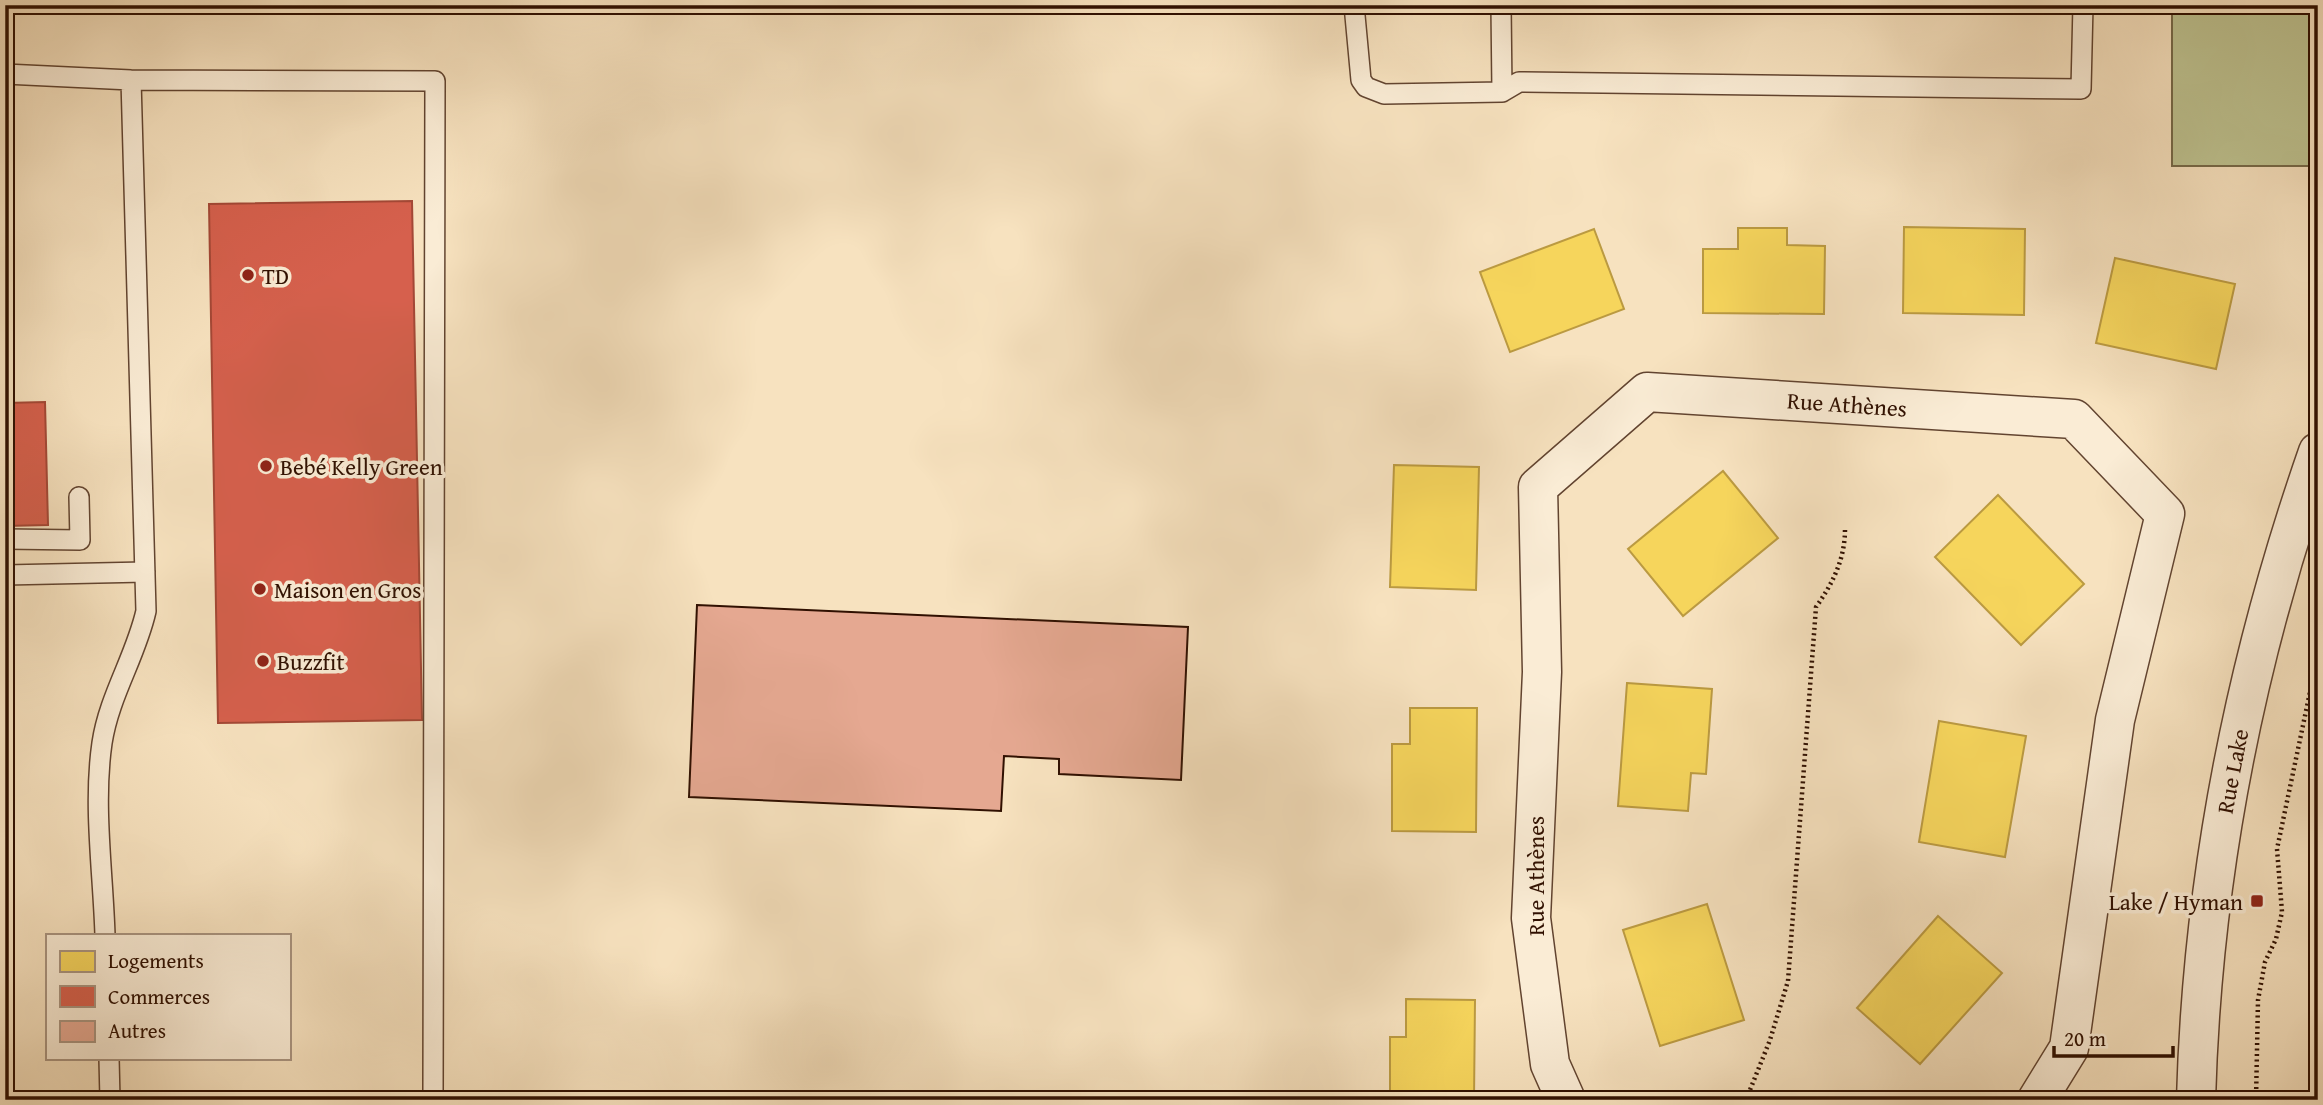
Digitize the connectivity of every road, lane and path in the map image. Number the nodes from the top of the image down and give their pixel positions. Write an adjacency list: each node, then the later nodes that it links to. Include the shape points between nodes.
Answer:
1 (1354, 5): 6 (lane, via 1358,70 1366,86 1384,94)
2 (1502, 5): 6 (lane)
3 (2083, 5): 6 (lane, via 2081,89 1519,82)
4 (5, 74): 5 (lane)
5 (131, 80): 11 (lane); 17 (lane, via 435,81)
6 (1502, 92)
7 (2318, 452): 21 (street, Rue Lake, via 2260,643 2225,805 2204,962)
8 (79, 497): 10 (lane, via 80,540)
9 (1844, 529): 19 (path, via 1845,552 1816,607 1788,981)
10 (5, 539)
11 (145, 572): 12 (lane); 14 (lane, via 141,635 113,702 103,741 99,791)
12 (5, 575)
13 (2318, 654): 22 (path, via 2277,849 2282,912 2258,1000)
14 (105, 934)
15 (109, 1060): 16 (lane)
16 (110, 1100)
17 (433, 1100)
18 (1566, 1100): 20 (street, Rue Athènes, via 1550,1064 1531,918 1542,673 1538,487 1647,392 2074,419 2165,514 2115,720 2069,1048)
19 (1745, 1100)
20 (2037, 1100)
21 (2196, 1100)
22 (2256, 1100)

